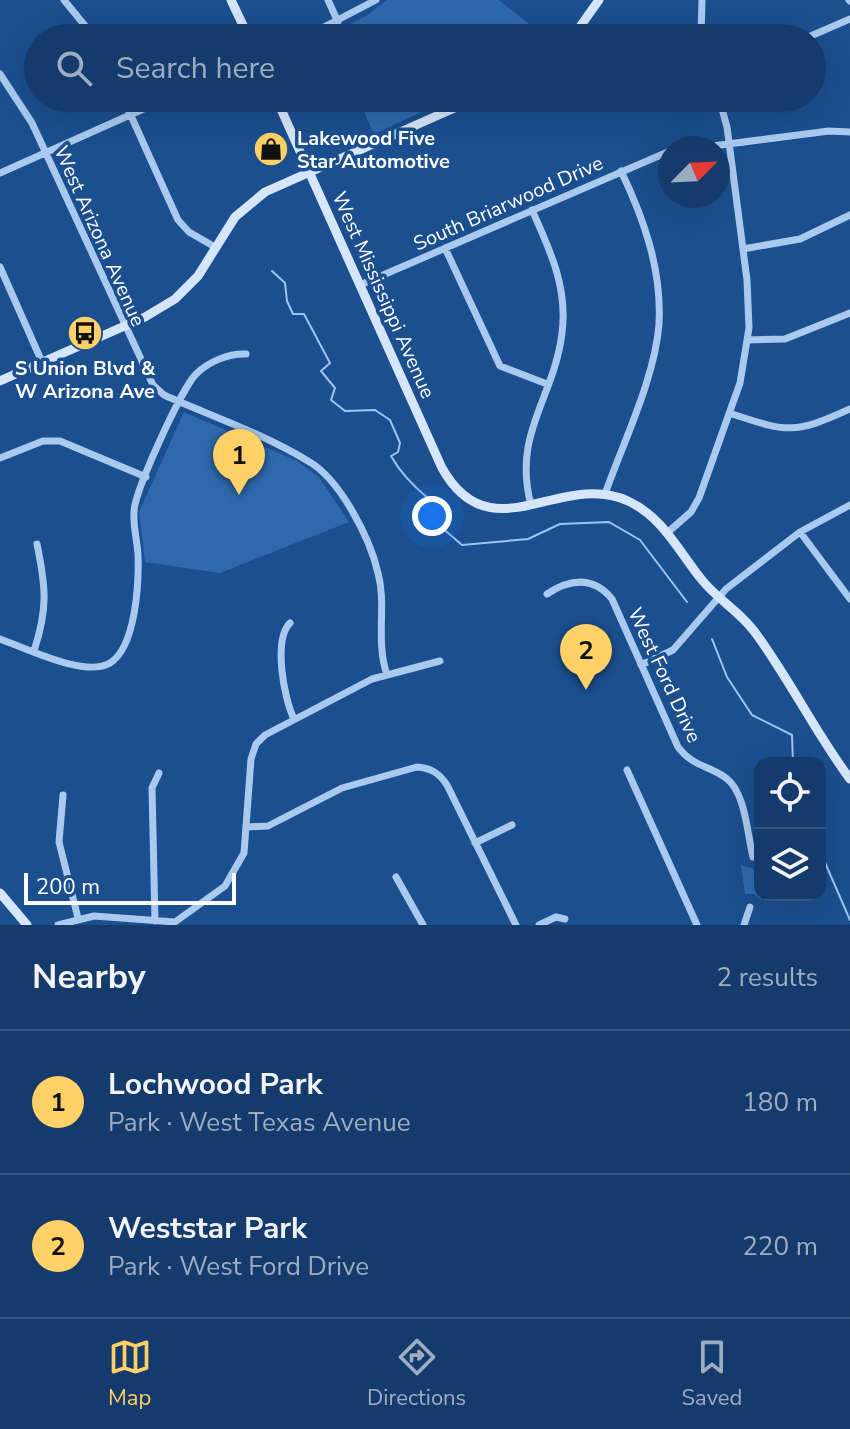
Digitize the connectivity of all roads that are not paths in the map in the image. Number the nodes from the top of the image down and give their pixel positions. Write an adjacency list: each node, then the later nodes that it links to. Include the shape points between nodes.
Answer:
1 (64, 0): 9 (street)
2 (231, 0): 10 (street)
3 (328, 0): 8 (street)
4 (376, 0): 8 (street)
5 (599, 0): 12 (street)
6 (702, 0): 13 (street)
7 (850, 19): 14 (street)
8 (338, 22): 11 (street)
9 (84, 24)
10 (242, 24)
11 (334, 24)
12 (582, 24)
13 (701, 24)
14 (826, 29)
15 (0, 74): 16 (street, West Arizona Avenue)
16 (24, 108)
17 (26, 112): 26 (street, West Arizona Avenue)
18 (136, 112): 22 (street)
19 (282, 112): 30 (street, West Mississippi Avenue)
20 (445, 112): 30 (street)
21 (722, 112): 24 (street)
22 (131, 114): 26 (street); 34 (street, via 178,220)
23 (850, 132): 25 (street)
24 (727, 136)
25 (730, 144)
26 (45, 152): 31 (street); 40 (street, West Arizona Avenue)
27 (730, 152): 36 (street)
28 (658, 156): 29 (street, South Briarwood Drive)
29 (621, 171): 32 (street, South Briarwood Drive); 51 (street, via 649,238 659,326)
30 (309, 172): 34 (street, via 252,201); 38 (street, West Mississippi Avenue)
31 (0, 173)
32 (532, 210): 35 (street, South Briarwood Drive); 45 (street, via 562,290 562,334)
33 (850, 215): 36 (street, via 800,239)
34 (215, 247): 40 (street, via 181,294)
35 (445, 248): 38 (street, South Briarwood Drive); 45 (street, via 500,366)
36 (743, 249): 41 (street)
37 (0, 267): 43 (street)
38 (360, 285): 52 (street, West Mississippi Avenue, via 452,485 469,500 496,510)
39 (850, 313): 41 (street, via 785,339)
40 (123, 327): 43 (street); 46 (street, West Arizona Avenue, via 153,385)
41 (747, 340): 48 (street)
42 (246, 354): 46 (street, via 201,369)
43 (42, 362): 44 (street)
44 (0, 381)
45 (547, 384): 52 (street, via 525,452)
46 (179, 401): 50 (street); 65 (street, West Arizona Avenue, via 309,461 329,480 364,533 379,574 380,649)
47 (850, 409): 48 (street, via 800,430 780,430)
48 (729, 413): 55 (street, via 695,506)
49 (0, 458): 50 (street, via 43,441 60,441)
50 (146, 477): 62 (street, via 133,510 138,557 133,616 124,648 111,663 95,668)
51 (605, 494): 52 (street); 55 (street, via 643,509)
52 (531, 505)
53 (850, 505): 54 (street)
54 (800, 532): 58 (street); 59 (street)
55 (667, 533): 58 (street)
56 (37, 544): 62 (street, via 46,611)
57 (547, 594): 64 (street, West Ford Drive, via 578,581 606,592)
58 (718, 596): 64 (street, via 673,650); 69 (street, via 756,633)
59 (850, 599)
60 (290, 623): 66 (street, via 283,635 284,696)
61 (0, 639): 62 (street)
62 (34, 651)
63 (440, 661): 65 (street)
64 (641, 665): 74 (street, West Ford Drive, via 684,754 724,776 736,789)
65 (387, 675): 66 (street)
66 (294, 719): 72 (street, via 256,744)
67 (627, 770): 86 (street)
68 (159, 773): 80 (street, via 152,788)
69 (850, 779)
70 (63, 795): 78 (street, via 59,842)
71 (512, 825): 73 (street)
72 (247, 827): 73 (street, via 278,822 342,788 417,767 433,770 447,785); 80 (street, via 239,866 225,886 175,922)
73 (475, 843): 84 (street)
74 (753, 857)
75 (396, 877): 83 (street)
76 (0, 893): 81 (street)
77 (750, 907): 87 (street)
78 (78, 918): 80 (street); 82 (street)
79 (565, 919): 85 (street)
80 (155, 921)
81 (27, 925)
82 (58, 925)
83 (423, 925)
84 (516, 925)
85 (539, 925)
86 (697, 925)
87 (744, 925)

